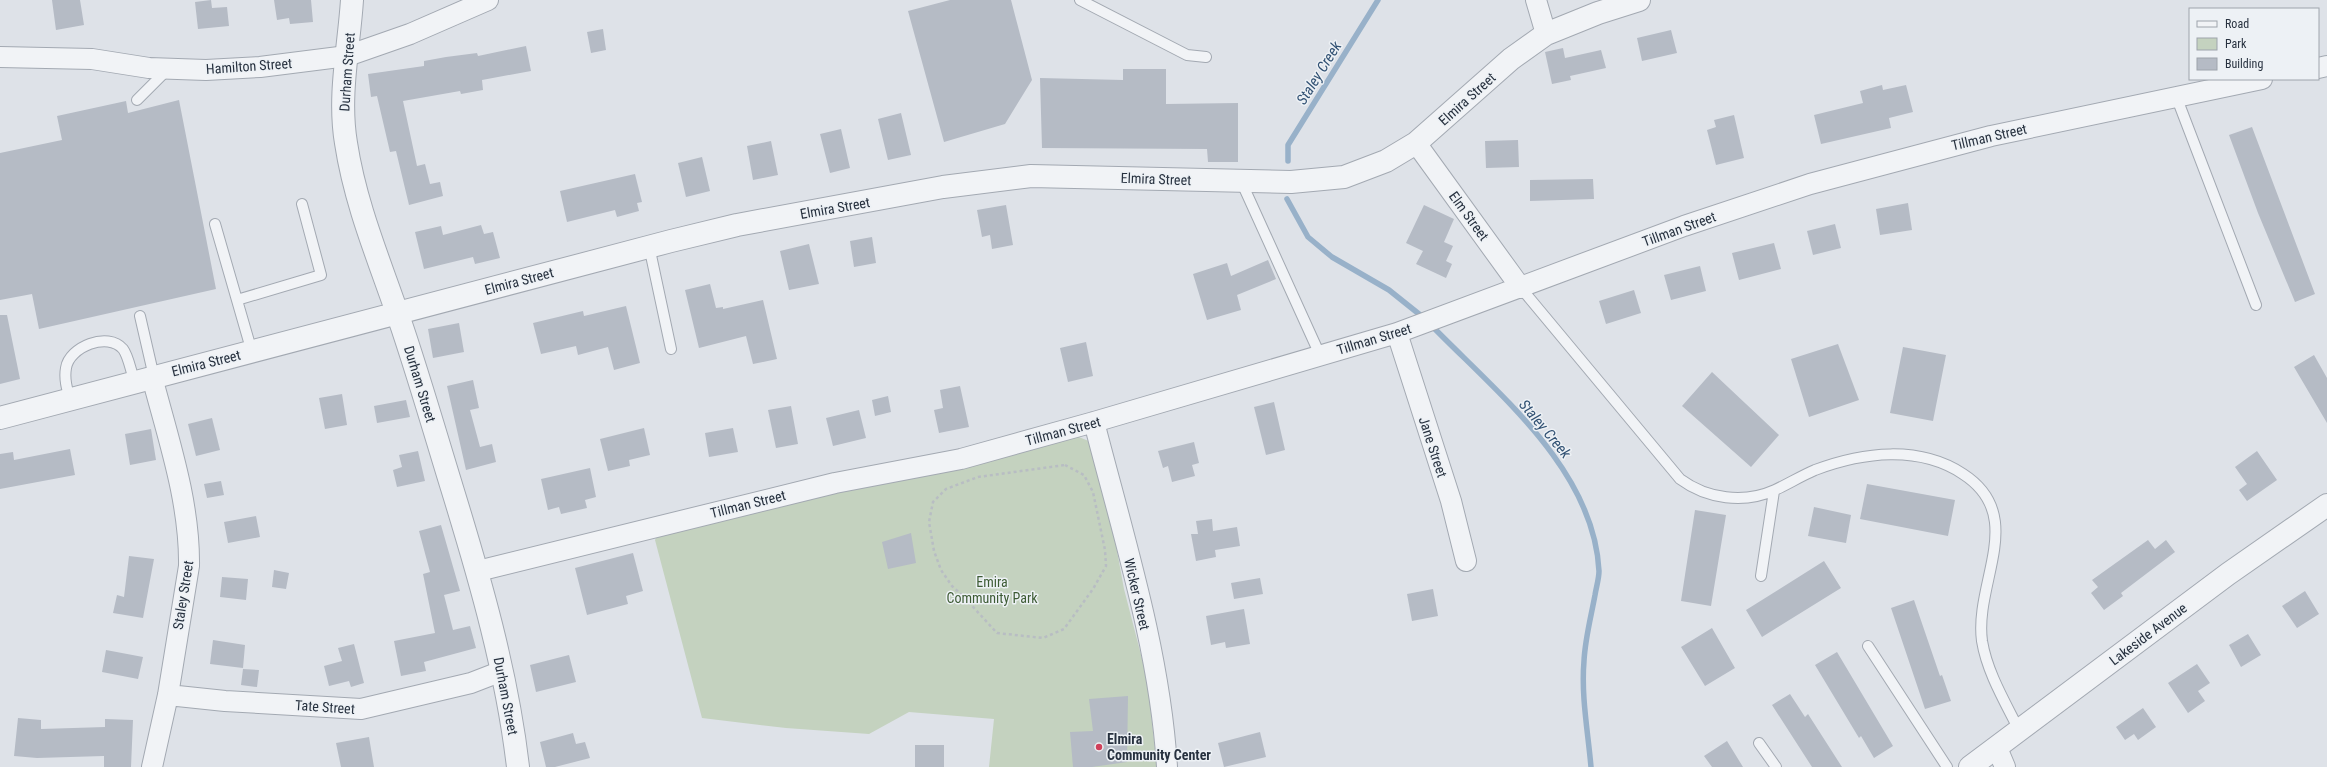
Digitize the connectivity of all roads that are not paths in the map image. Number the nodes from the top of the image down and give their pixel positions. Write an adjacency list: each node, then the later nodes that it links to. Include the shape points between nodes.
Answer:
1 (352, 0): 7 (street, Durham Street)
2 (488, 0): 7 (street, Hamilton Street, via 410,34)
3 (1080, 0): 8 (lane, via 1188,55)
4 (1536, 0): 6 (street)
5 (1639, 0): 6 (street, Elmira Street)
6 (1546, 34): 14 (street, Elmira Street, via 1511,59)
7 (347, 56): 10 (street, Hamilton Street, via 260,67); 22 (street, Durham Street, via 343,119 347,149 358,200)
8 (1206, 57)
9 (0, 58): 10 (street, Hamilton Street, via 92,59)
10 (168, 69): 13 (lane)
11 (2257, 80): 12 (street, Tillman Street)
12 (2176, 96): 19 (street, Tillman Street, via 1991,136 1810,184 1684,226); 21 (lane)
13 (137, 100)
14 (1416, 143): 15 (street, Elmira Street, via 1386,161 1344,177 1291,182); 19 (street, Elm Street)
15 (1241, 181): 18 (street, Elmira Street, via 1031,176 943,188 737,225); 27 (lane)
16 (302, 204): 20 (lane, via 321,275)
17 (215, 224): 20 (lane)
18 (649, 246): 22 (street, Elmira Street); 25 (lane)
19 (1521, 288): 24 (street, Tillman Street); 32 (lane, via 1680,479 1693,488 1727,498)
20 (237, 300): 26 (lane)
21 (2256, 305)
22 (397, 313): 26 (street, Elmira Street); 35 (street, Durham Street)
23 (140, 316): 28 (lane)
24 (1397, 334): 27 (street, Tillman Street); 34 (street, Jane Street, via 1451,501)
25 (671, 349)
26 (252, 352): 28 (street, Elmira Street)
27 (1320, 355): 31 (street, Tillman Street)
28 (147, 378): 29 (street, Elmira Street); 29 (lane, via 124,350 112,341 98,341 71,356 66,367 66,384); 39 (street, Staley Street, via 188,524 189,566)
29 (70, 399): 30 (street, Elmira Street)
30 (0, 418)
31 (1094, 422): 35 (street, Tillman Street, via 961,459 835,483); 45 (street, Wicker Street, via 1155,671 1164,721)
32 (1774, 490): 36 (lane); 40 (lane, via 1814,471 1847,460 1897,454 1933,460 1958,470 1980,486 1994,510 1997,537 1984,594 1982,641 1999,691)
33 (2327, 505): 40 (street, Lakeside Avenue, via 2228,574)
34 (1466, 561)
35 (478, 571): 38 (street, Durham Street)
36 (1761, 576)
37 (1868, 646): 47 (lane)
38 (502, 671): 39 (street, Tate Street, via 471,683 361,709); 44 (street, Durham Street)
39 (168, 695): 43 (street, Staley Street)
40 (2019, 730): 42 (street, Lakeside Avenue)
41 (1759, 743): 46 (lane)
42 (2001, 757): 48 (street, Lakeside Avenue)
43 (152, 767)
44 (518, 767)
45 (1167, 767)
46 (1776, 767)
47 (1947, 767)
48 (1970, 767)

